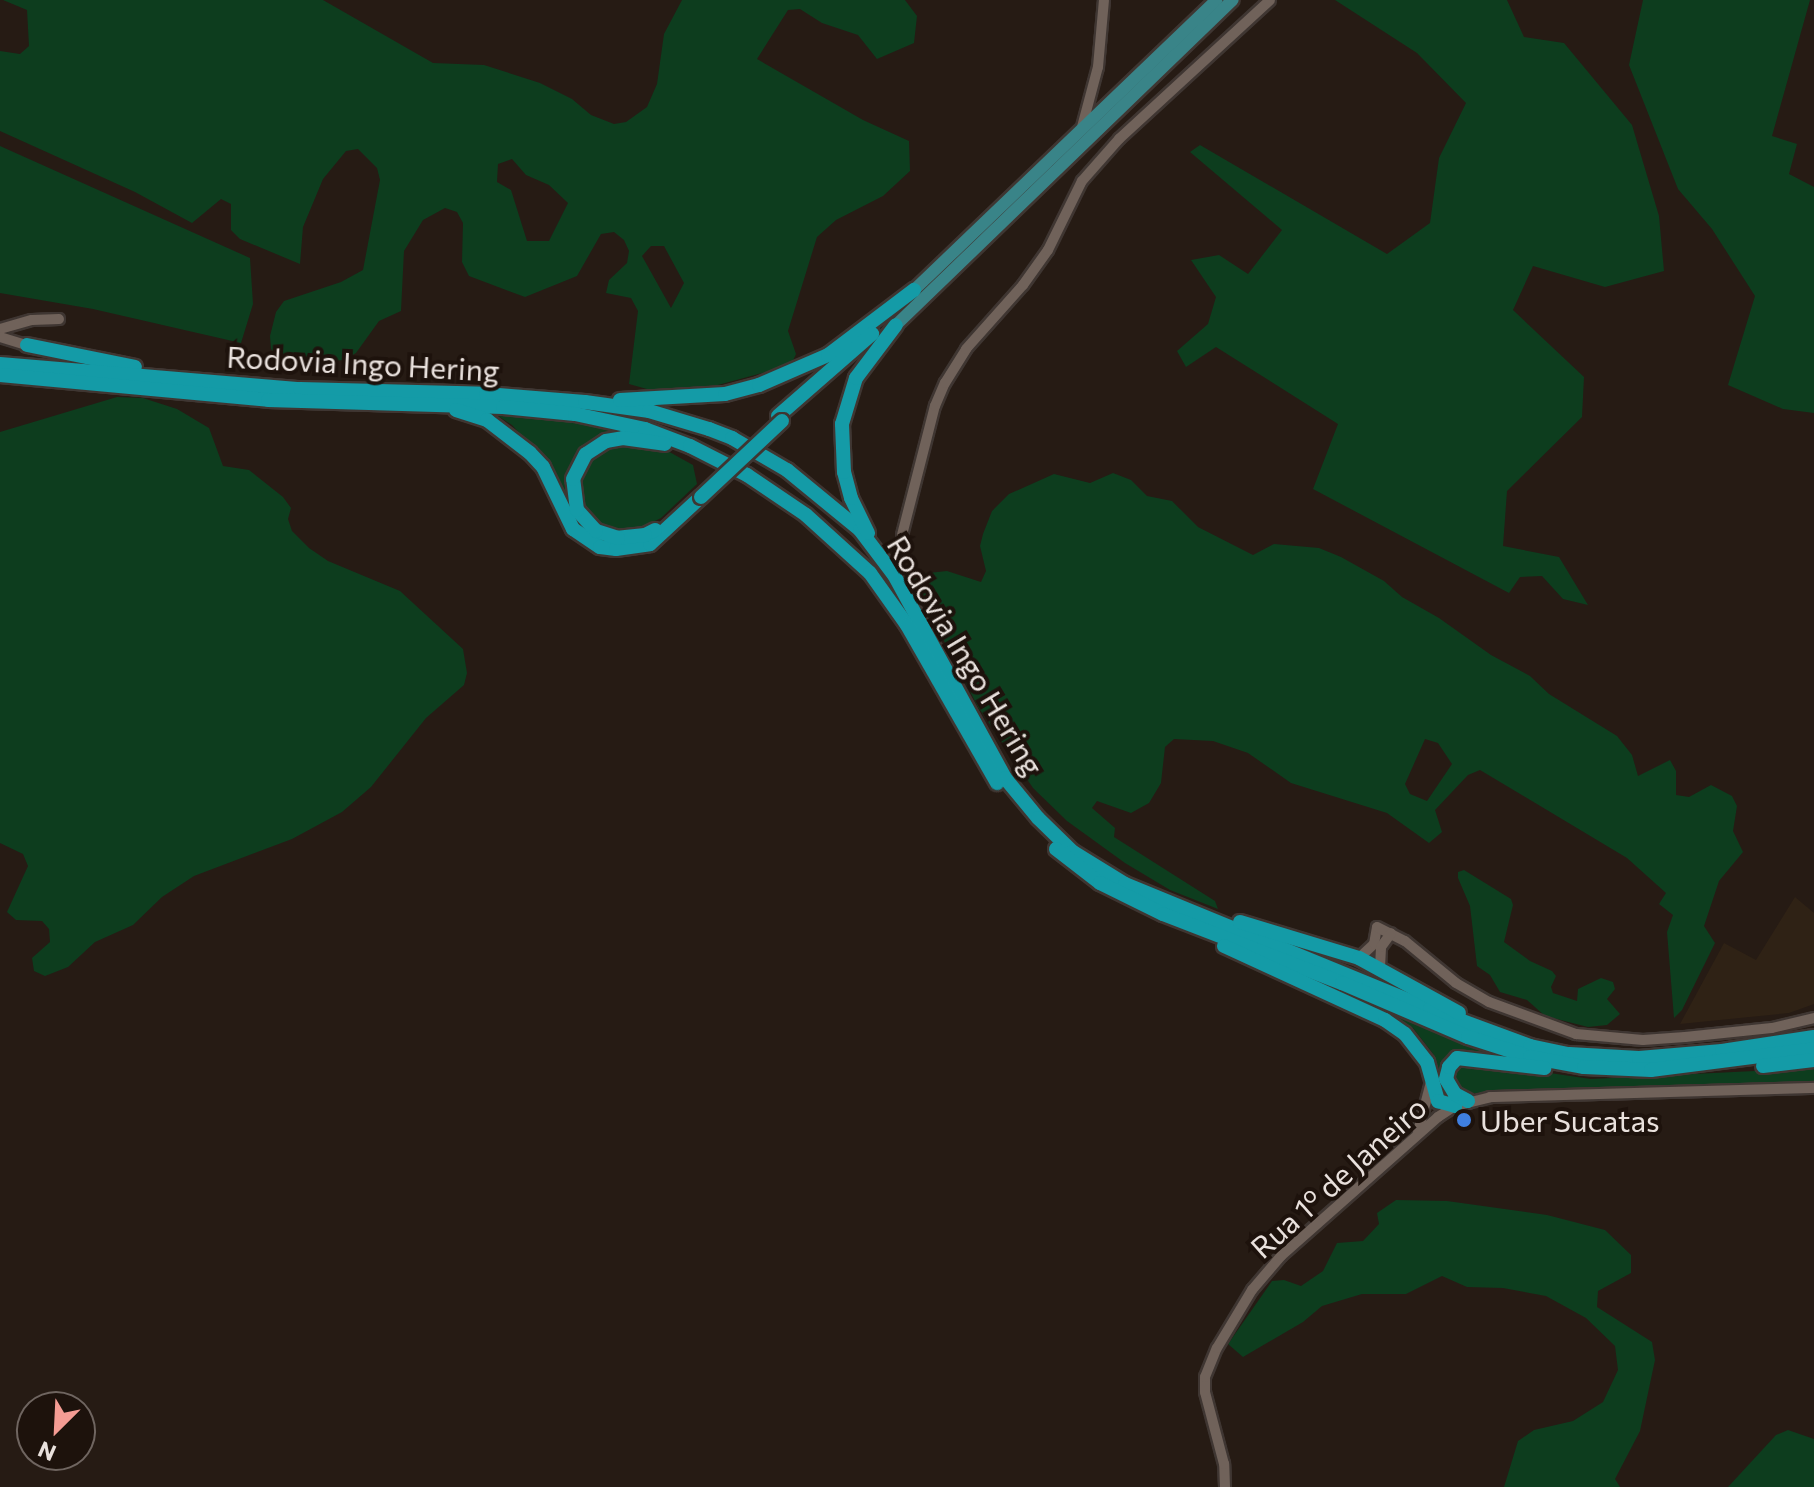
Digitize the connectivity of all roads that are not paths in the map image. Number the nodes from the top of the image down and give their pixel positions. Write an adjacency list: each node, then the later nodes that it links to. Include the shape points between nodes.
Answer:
1 (1104, 0): 5 (street, via 1098,67)
2 (1216, 0): 5 (main road)
3 (1233, 0): 9 (main road)
4 (1270, 0): 21 (street, via 1119,139 1082,181 1040,262 945,383)
5 (1081, 131): 6 (main road)
6 (914, 290): 16 (highway, via 828,355 759,385 725,394); 18 (highway)
7 (59, 319): 8 (street)
8 (28, 322): 10 (street); 12 (street, via 21,333)
9 (896, 325): 18 (highway); 22 (highway, via 856,378 840,445 851,498)
10 (0, 329)
11 (0, 337): 12 (street)
12 (27, 345): 15 (highway)
13 (0, 364): 15 (highway, Rodovia Ingo Hering)
14 (0, 375): 17 (highway, Rodovia Ingo Hering, via 198,395)
15 (182, 379): 16 (highway, Rodovia Ingo Hering)
16 (585, 402): 22 (highway, Rodovia Ingo Hering, via 649,411 732,438 809,486)
17 (408, 403): 19 (highway, Rodovia Ingo Hering, via 602,418); 20 (highway, via 487,420 513,437 543,467 573,529 600,547 650,544)
18 (780, 419): 20 (highway, bridge)
19 (718, 459): 20 (highway, via 642,440 606,441 581,460 572,488 577,510 588,525 618,538 645,535 664,525); 23 (highway, Rodovia Ingo Hering, via 806,515 870,573 907,625 996,782 1075,866)
20 (699, 495)
21 (902, 535)
22 (878, 551): 24 (highway, Rodovia Ingo Hering, via 993,759 1038,818 1073,852 1125,884)
23 (1127, 898): 33 (highway, Rodovia Ingo Hering, via 1501,1049 1552,1062); 35 (highway, via 1170,923 1385,1020 1419,1047)
24 (1205, 917): 26 (highway, via 1279,931); 29 (highway, Rodovia Ingo Hering)
25 (1391, 933): 26 (street, via 1377,927 1374,944); 27 (street, via 1381,947); 28 (street, via 1489,1002 1576,1034 1685,1037)
26 (1359, 958): 27 (highway)
27 (1380, 967): 29 (highway)
28 (1814, 1018)
29 (1478, 1028): 30 (highway, Rodovia Ingo Hering, via 1530,1046 1605,1058 1722,1051)
30 (1814, 1037)
31 (1814, 1049): 34 (highway, Rodovia Ingo Hering)
32 (1814, 1060): 34 (highway, via 1743,1069)
33 (1628, 1069): 34 (highway, Rodovia Ingo Hering); 37 (highway, via 1566,1071 1463,1057 1452,1061 1446,1079)
34 (1651, 1070)
35 (1432, 1078): 37 (highway, via 1438,1101); 38 (street)
36 (1814, 1088): 37 (street, Rua 1º de Janeiro, via 1504,1096)
37 (1462, 1104): 38 (street, Rua 1º de Janeiro)
38 (1417, 1133): 39 (street, Rua 1º de Janeiro, via 1281,1256 1252,1290 1217,1348 1205,1392)
39 (1225, 1487)

